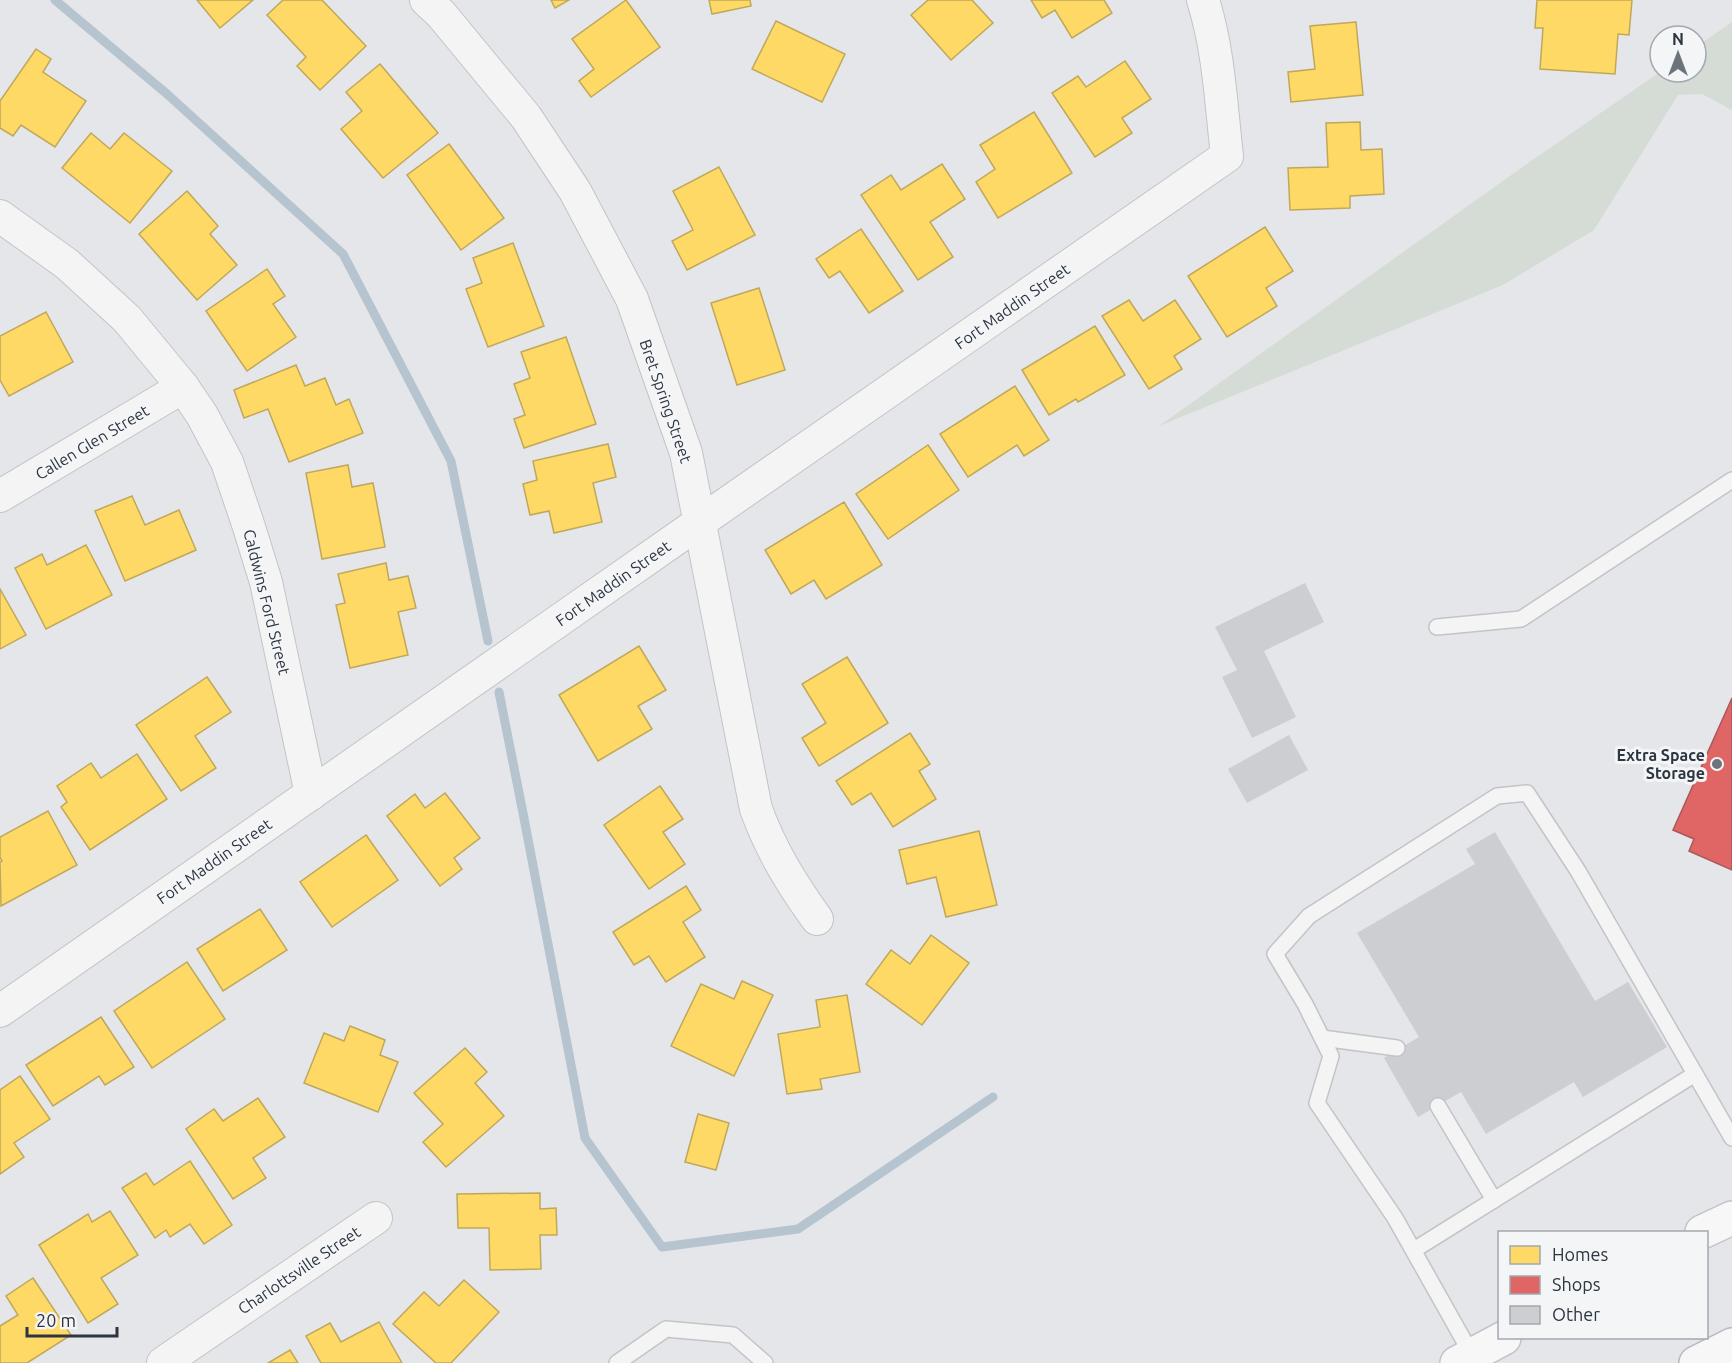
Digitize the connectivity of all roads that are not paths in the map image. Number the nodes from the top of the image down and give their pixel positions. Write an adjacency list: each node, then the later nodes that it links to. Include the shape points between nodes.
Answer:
1 (426, 0): 7 (street, Bret Spring Street, via 526,117 575,191 632,299 686,453)
2 (1203, 0): 7 (street, Fort Maddin Street, via 1217,58 1227,156)
3 (0, 216): 4 (street, Caldwins Ford Street, via 68,264 127,320)
4 (183, 387): 6 (street, Callen Glen Street); 9 (street, Caldwins Ford Street, via 227,462 248,524 266,582)
5 (1732, 480): 8 (lane, via 1521,619)
6 (0, 496)
7 (700, 522): 9 (street, Fort Maddin Street); 10 (street, Bret Spring Street, via 756,809 766,837 794,888)
8 (1437, 627)
9 (311, 794): 11 (street, Fort Maddin Street)
10 (817, 919)
11 (0, 1011)
12 (1322, 1038): 13 (lane); 14 (lane, via 1275,954 1309,916 1497,796 1527,793 1578,871); 21 (lane, via 1331,1056 1317,1103)
13 (1397, 1048)
14 (1695, 1074): 16 (lane); 17 (lane)
15 (1438, 1106): 17 (lane)
16 (1732, 1138)
17 (1494, 1200): 21 (lane)
18 (376, 1218): 25 (street, Charlottsville Street)
19 (1732, 1218): 20 (main road)
20 (1706, 1231)
21 (1414, 1250): 24 (lane)
22 (1502, 1339): 24 (main road)
23 (1732, 1345): 28 (main road)
24 (1464, 1359)
25 (163, 1363)
26 (617, 1363): 27 (lane, via 666,1329 733,1335)
27 (765, 1363)
28 (1696, 1363)

